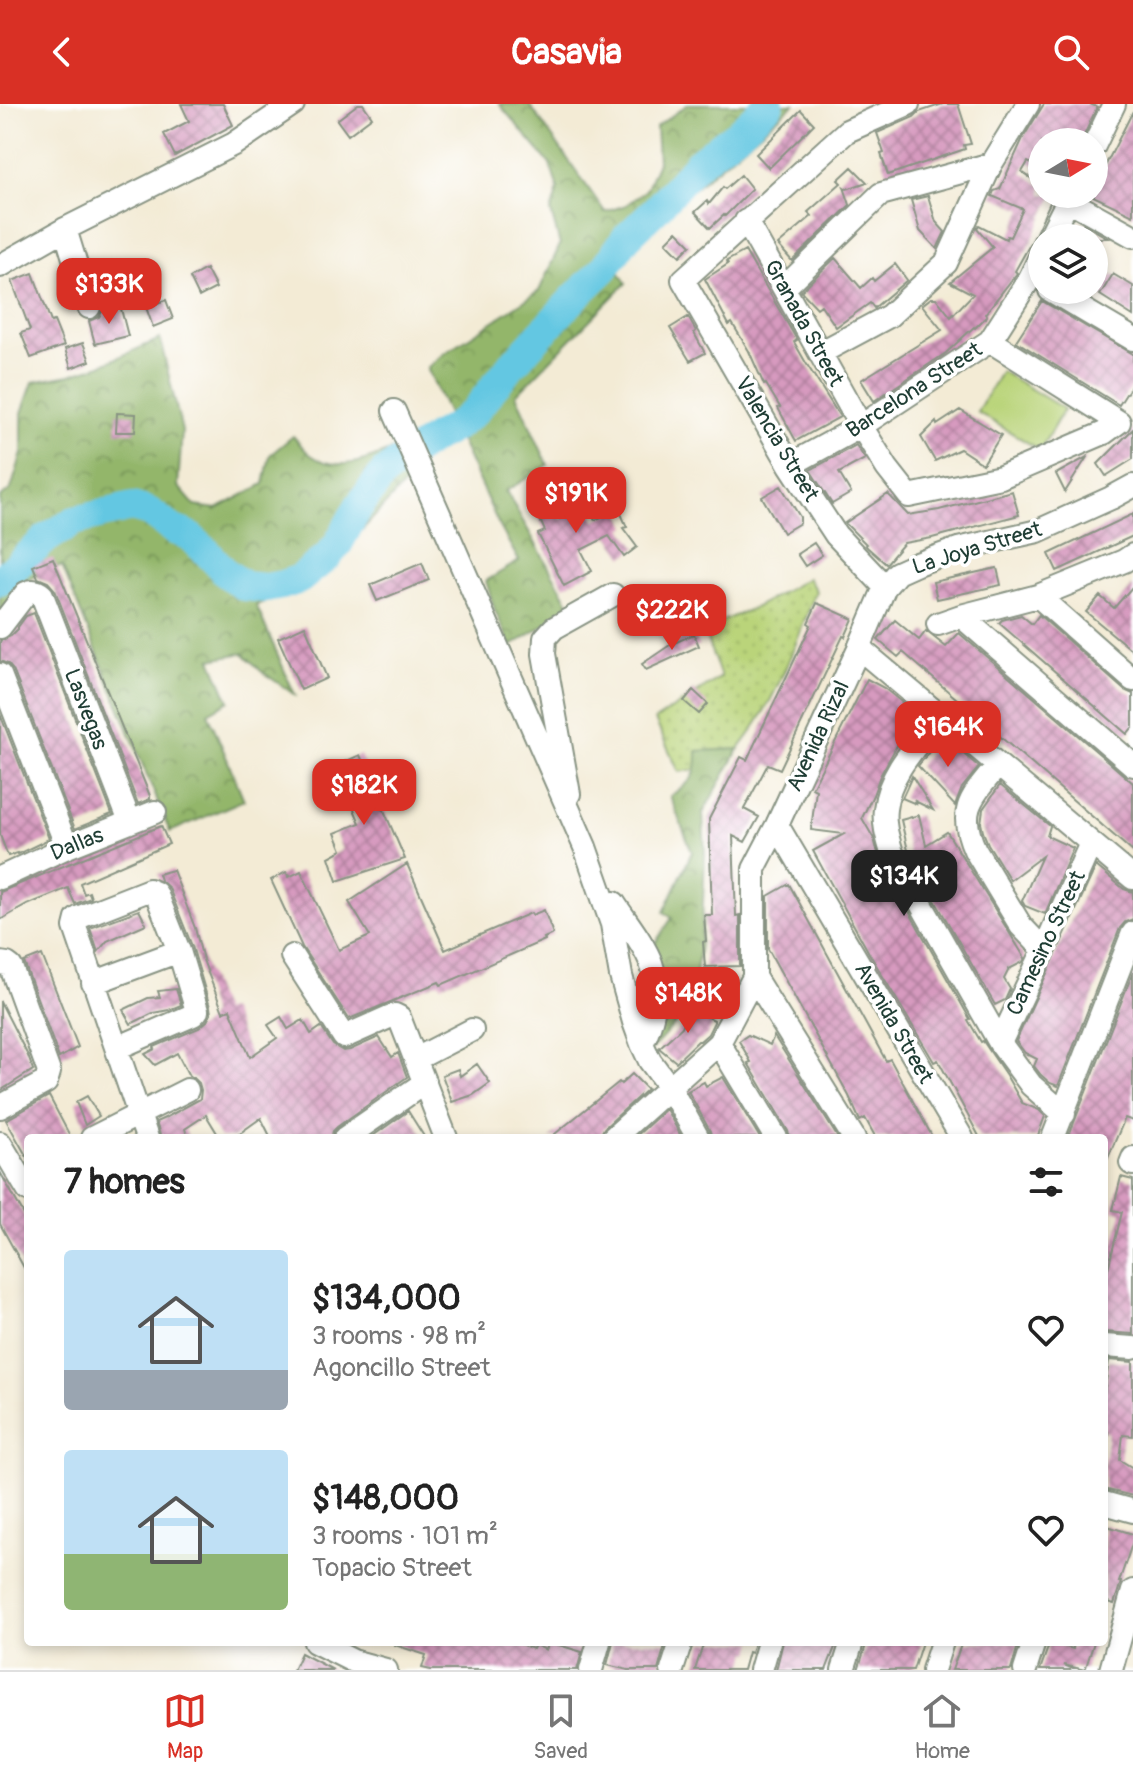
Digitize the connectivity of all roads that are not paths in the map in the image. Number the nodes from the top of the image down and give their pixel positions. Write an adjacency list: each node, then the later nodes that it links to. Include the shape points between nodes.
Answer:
1 (293, 104): 9 (street, via 234,144)
2 (908, 104): 8 (street, via 847,131)
3 (1028, 104): 6 (street)
4 (1114, 104): 5 (street)
5 (1103, 128)
6 (991, 164): 12 (street, via 881,194); 18 (street, via 946,263 889,316)
7 (1087, 208): 10 (street)
8 (746, 221): 12 (street, Granada Street); 21 (street, Valencia Street, via 683,280)
9 (65, 229): 11 (street); 15 (street)
10 (1133, 236)
11 (0, 266)
12 (784, 288): 18 (street, Granada Street)
13 (1028, 291): 17 (street, Barcelona Street)
14 (1074, 304): 16 (street)
15 (89, 307)
16 (1133, 339)
17 (990, 341): 20 (street, Barcelona Street); 20 (street, Granada Street, via 1119,422 1001,477 909,496)
18 (820, 353): 20 (street, Granada Street)
19 (394, 411): 53 (street, via 585,847 612,924)
20 (861, 426): 21 (street, Barcelona Street)
21 (790, 465): 24 (street, Valencia Street, via 836,535)
22 (1133, 486): 24 (street, La Joya Street, via 1038,531 917,564 897,573)
23 (1130, 561): 26 (street)
24 (885, 587): 30 (street, La Joya Street)
25 (613, 595): 53 (street, via 554,628 545,638 544,654 569,792 610,897 650,960 656,994)
26 (1038, 596): 27 (street); 32 (street)
27 (961, 616): 28 (street); 34 (street)
28 (938, 624)
29 (0, 627): 37 (street, Lasvegas, via 26,593 42,595)
30 (859, 648): 33 (street); 38 (street, Avenida Rizal)
31 (0, 675): 40 (street)
32 (1133, 680)
33 (940, 716): 35 (street); 52 (street, via 895,775 884,811 886,831 892,853)
34 (1131, 761)
35 (998, 765): 39 (street); 44 (street, via 967,809 970,840 1021,926)
36 (155, 812): 37 (street, Dallas)
37 (130, 822): 40 (street, Dallas)
38 (777, 825): 48 (street, Avenida Rizal, via 754,869); 70 (street, Avenida Street)
39 (1091, 843): 42 (street); 44 (street, Camesino Street)
40 (67, 847): 41 (street, Dallas)
41 (3, 867)
42 (1133, 878)
43 (1133, 933): 60 (street)
44 (1044, 950): 52 (street, Camesino Street)
45 (179, 951): 49 (street); 49 (street, via 156,893 145,890 77,919); 54 (street, via 196,1013)
46 (292, 956): 55 (street, via 343,1036 395,1015)
47 (0, 963): 59 (street, via 11,967 49,1072 46,1082)
48 (754, 977): 51 (street); 69 (street)
49 (93, 983): 54 (street)
50 (472, 1030): 55 (street)
51 (719, 1043): 57 (street); 68 (street)
52 (1000, 1043): 60 (street, via 1031,1085)
53 (642, 1044): 57 (street)
54 (117, 1048): 61 (street)
55 (416, 1059): 56 (street)
56 (424, 1083): 64 (street); 65 (street)
57 (670, 1088): 66 (street); 67 (street)
58 (187, 1090): 61 (street)
59 (0, 1107)
60 (1064, 1114): 71 (street)
61 (138, 1115): 62 (street); 63 (street)
62 (100, 1134)
63 (145, 1134)
64 (351, 1134)
65 (444, 1134)
66 (618, 1134)
67 (696, 1134)
68 (774, 1134)
69 (852, 1134)
70 (960, 1134)
71 (1055, 1134)
72 (0, 1143): 73 (street)
73 (24, 1178)
74 (1108, 1346): 75 (street)
75 (1133, 1348)
76 (1108, 1504): 77 (street)
77 (1133, 1511)
78 (1133, 1591): 94 (street)
79 (321, 1646): 86 (street)
80 (594, 1646): 88 (street)
81 (680, 1646): 89 (street)
82 (768, 1646): 90 (street)
83 (851, 1646): 91 (street)
84 (941, 1646): 92 (street)
85 (1033, 1646): 93 (street)
86 (349, 1666): 87 (street)
87 (386, 1670)
88 (591, 1670)
89 (672, 1670)
90 (761, 1670)
91 (843, 1670)
92 (933, 1670)
93 (1025, 1670)
94 (1111, 1670)

